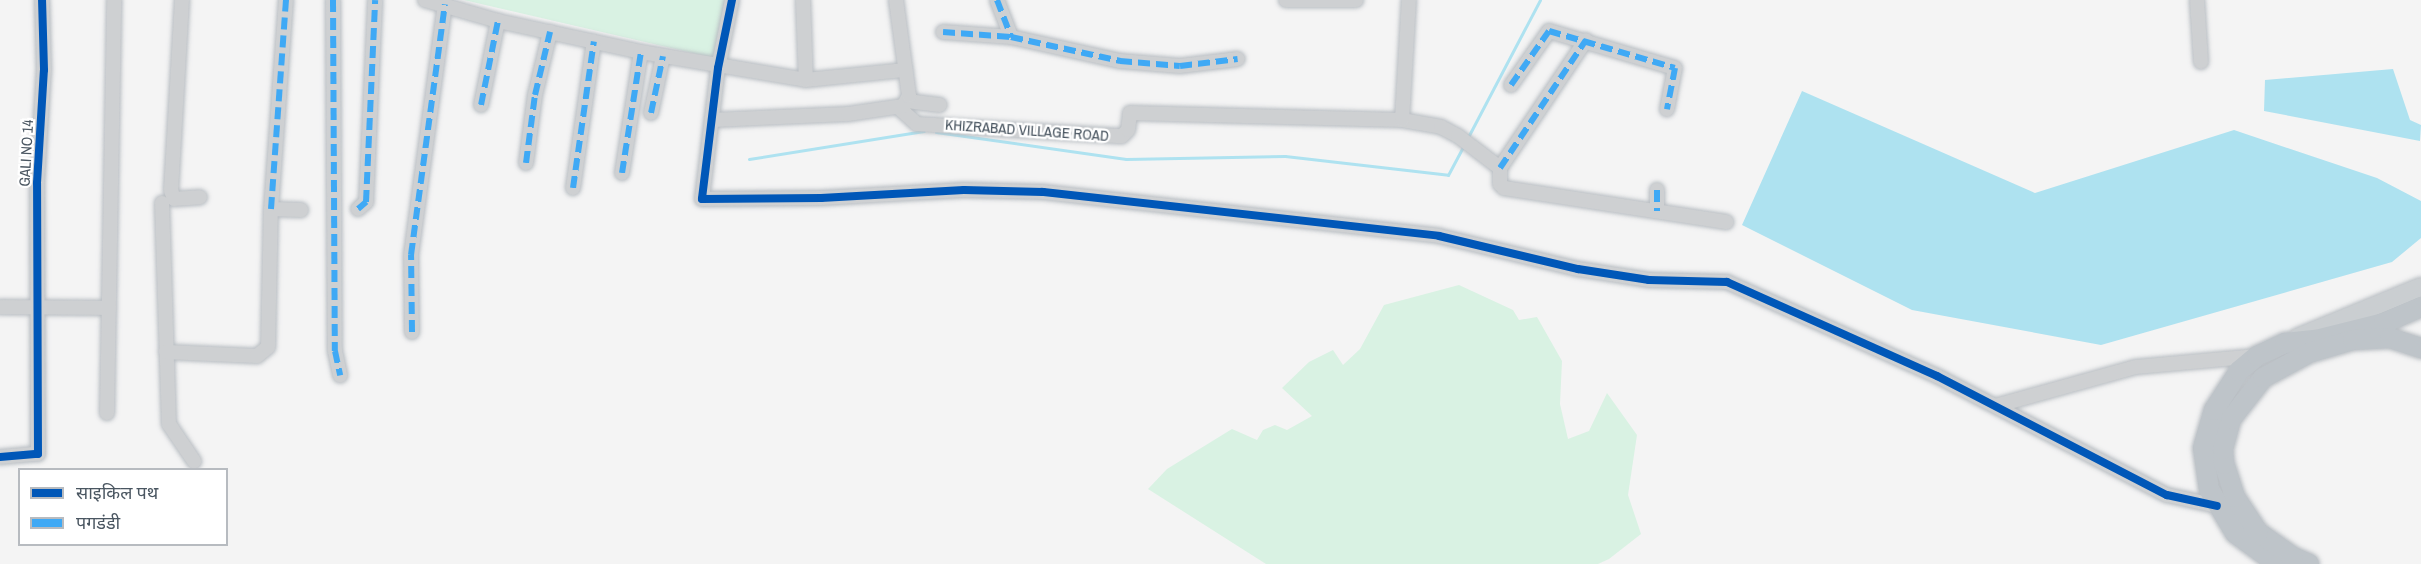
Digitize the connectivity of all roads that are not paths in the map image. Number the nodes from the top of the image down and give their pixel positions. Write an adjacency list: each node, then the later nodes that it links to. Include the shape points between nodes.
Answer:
1 (42, 0): 52 (street, GALI NO 14, via 44,70)
2 (114, 0): 53 (street)
3 (182, 0): 43 (street, via 171,190 174,199)
4 (286, 0): 45 (street)
5 (333, 0): 60 (street, via 335,351)
6 (375, 0): 46 (street, via 366,202)
7 (425, 0): 16 (street)
8 (732, 0): 27 (street)
9 (803, 0): 29 (street)
10 (896, 0): 28 (street)
11 (997, 0): 20 (street)
12 (1286, 0): 13 (street)
13 (1356, 0)
14 (1410, 0): 37 (street)
15 (2197, 0): 26 (street)
16 (446, 4): 17 (street); 55 (street, via 411,255)
17 (498, 21): 18 (street); 32 (street)
18 (550, 32): 22 (street); 38 (street, via 535,95)
19 (943, 32): 20 (street)
20 (1011, 37): 25 (street, via 1120,61 1180,66)
21 (1586, 40): 30 (street, via 1549,31); 34 (street, via 1675,68); 39 (street)
22 (594, 41): 23 (street); 41 (street)
23 (641, 52): 24 (street); 40 (street)
24 (663, 57): 27 (street); 35 (street)
25 (1238, 59)
26 (2201, 62)
27 (718, 68): 29 (street); 36 (street)
28 (905, 70): 29 (street); 31 (street)
29 (806, 81)
30 (1511, 85)
31 (903, 104): 33 (street); 36 (street); 37 (street, KHIZRABAD VILLAGE ROAD, via 917,123 1122,136 1128,130 1130,113)
32 (481, 105)
33 (940, 105)
34 (1667, 109)
35 (651, 113)
36 (713, 120): 61 (street, via 702,199 820,198 964,190 1043,192 1439,236 1578,269 1649,280 1727,282)
37 (1402, 120): 39 (street, via 1441,127)
38 (526, 164)
39 (1500, 168): 48 (street, via 1500,184 1504,188)
40 (622, 173)
41 (573, 188)
42 (1657, 190): 48 (street)
43 (200, 197)
44 (162, 203): 58 (street)
45 (271, 209): 47 (street); 58 (street, via 269,342 265,351 257,356)
46 (358, 209)
47 (301, 210)
48 (1657, 211): 49 (street)
49 (1726, 222)
50 (2421, 287): 56 (main road)
51 (0, 307): 52 (street)
52 (36, 308): 53 (street); 63 (street, GALI NO 14, via 38,454)
53 (109, 308): 62 (street)
54 (2421, 308): 56 (highway, via 2373,326)
55 (412, 332)
56 (2284, 343): 59 (highway)
57 (2421, 348): 67 (highway, via 2390,338 2354,340 2309,353 2263,378 2231,419 2223,449 2235,496 2258,532)
58 (165, 352): 64 (street, via 169,424)
59 (2257, 356): 61 (street, via 2136,367); 65 (highway, via 2226,387 2206,429 2204,466)
60 (340, 375)
61 (1995, 406): 65 (street, via 2167,495)
62 (106, 413)
63 (0, 457)
64 (194, 461)
65 (2217, 506): 66 (highway, via 2235,533)
66 (2277, 564)
67 (2309, 564)

